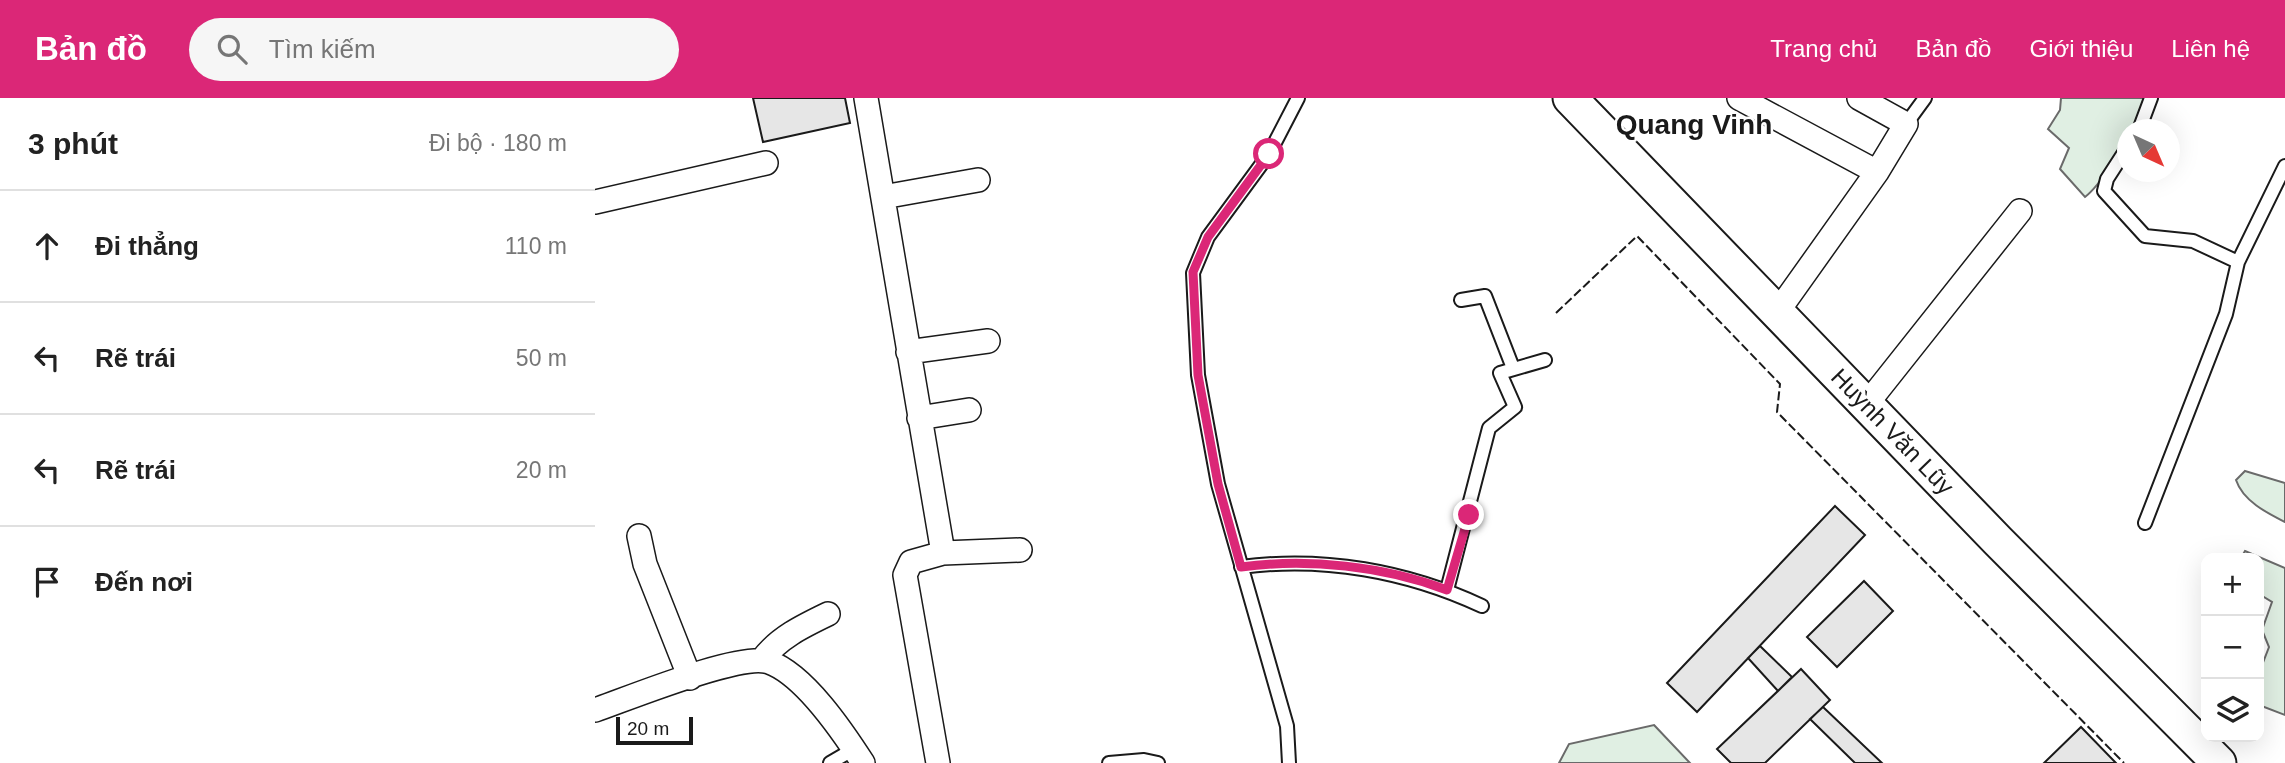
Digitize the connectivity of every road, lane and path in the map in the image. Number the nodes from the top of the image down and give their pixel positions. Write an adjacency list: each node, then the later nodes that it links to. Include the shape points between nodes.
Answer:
1 (866, 98): 15 (street)
2 (1298, 98): 32 (lane, via 1269,154 1208,237 1193,272 1198,375 1218,484)
3 (1739, 98): 13 (street)
4 (1859, 98): 9 (street)
5 (1925, 98): 9 (lane)
6 (2151, 98): 8 (lane)
7 (1579, 102): 20 (street, Huỳnh Văn Lũy)
8 (2143, 119)
9 (1906, 124): 13 (street)
10 (766, 163): 16 (street)
11 (2117, 164): 18 (lane, via 2104,191 2138,231 2152,238 2193,241)
12 (2285, 166): 18 (lane)
13 (1877, 172): 20 (street)
14 (978, 180): 15 (street)
15 (883, 197): 22 (street)
16 (595, 202)
17 (2020, 211): 25 (street)
18 (2238, 262): 28 (lane, via 2226,314)
19 (1461, 300): 24 (lane, via 1485,296)
20 (1776, 314): 25 (street, Huỳnh Văn Lũy)
21 (988, 341): 22 (street)
22 (908, 352): 27 (street)
23 (1545, 360): 24 (lane)
24 (1513, 368): 33 (lane, via 1500,373 1515,407 1489,428)
25 (1866, 404): 40 (street, Huỳnh Văn Lũy)
26 (969, 410): 27 (street)
27 (919, 418): 31 (street)
28 (2144, 523)
29 (639, 536): 37 (street, via 645,564)
30 (1020, 550): 31 (street)
31 (943, 553): 42 (street, via 911,562 905,575)
32 (1241, 567): 33 (lane, via 1298,564 1373,570); 45 (lane, via 1287,726)
33 (1447, 590): 34 (lane)
34 (1482, 606)
35 (828, 614): 36 (street, via 798,629)
36 (762, 660): 37 (street); 39 (street, via 803,686)
37 (690, 678): 38 (street)
38 (595, 710)
39 (858, 756): 41 (lane)
40 (2210, 760)
41 (830, 763)
42 (938, 763)
43 (1109, 763): 44 (lane)
44 (1158, 763)
45 (1289, 763)

